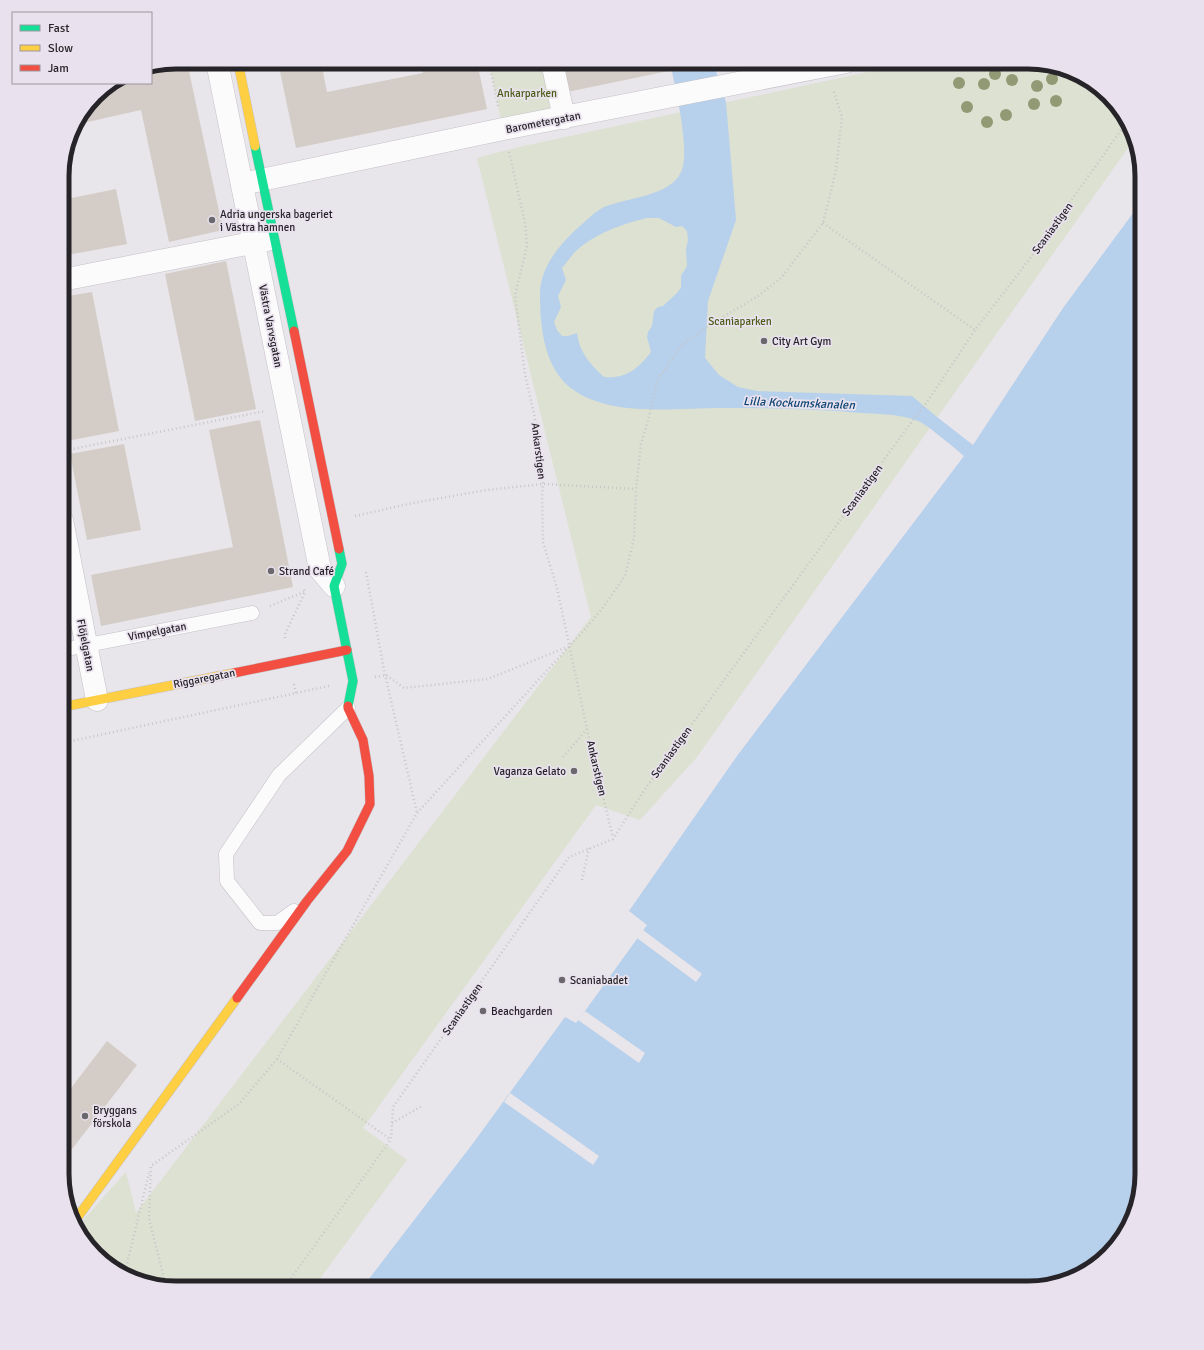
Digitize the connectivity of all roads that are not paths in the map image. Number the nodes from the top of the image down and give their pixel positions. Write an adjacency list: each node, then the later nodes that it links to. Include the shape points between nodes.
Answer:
1 (220, 69): 6 (street, Västra Varvsgatan)
2 (239, 69): 6 (street, Västra Varvsgatan)
3 (554, 69): 5 (street)
4 (803, 69): 5 (street, Barometergatan)
5 (564, 118): 6 (street, Barometergatan)
6 (252, 182): 7 (street, Västra Varvsgatan)
7 (264, 241): 8 (street); 10 (street, Västra Varvsgatan, via 320,570)
8 (69, 279)
9 (69, 557): 12 (street, Flöjelgatan)
10 (334, 586): 14 (street, Västra Varvsgatan)
11 (252, 613): 12 (lane, Vimpelgatan)
12 (84, 635): 13 (lane, Vimpelgatan); 15 (street, Flöjelgatan)
13 (69, 645)
14 (347, 650): 15 (street, Riggaregatan); 17 (street, via 353,681)
15 (97, 700): 16 (street, Riggaregatan)
16 (69, 706)
17 (348, 708): 18 (street, via 364,740 370,804 347,850); 18 (lane, via 279,775 226,854 227,881 260,923 277,923)
18 (307, 901): 19 (street)
19 (78, 1217)

